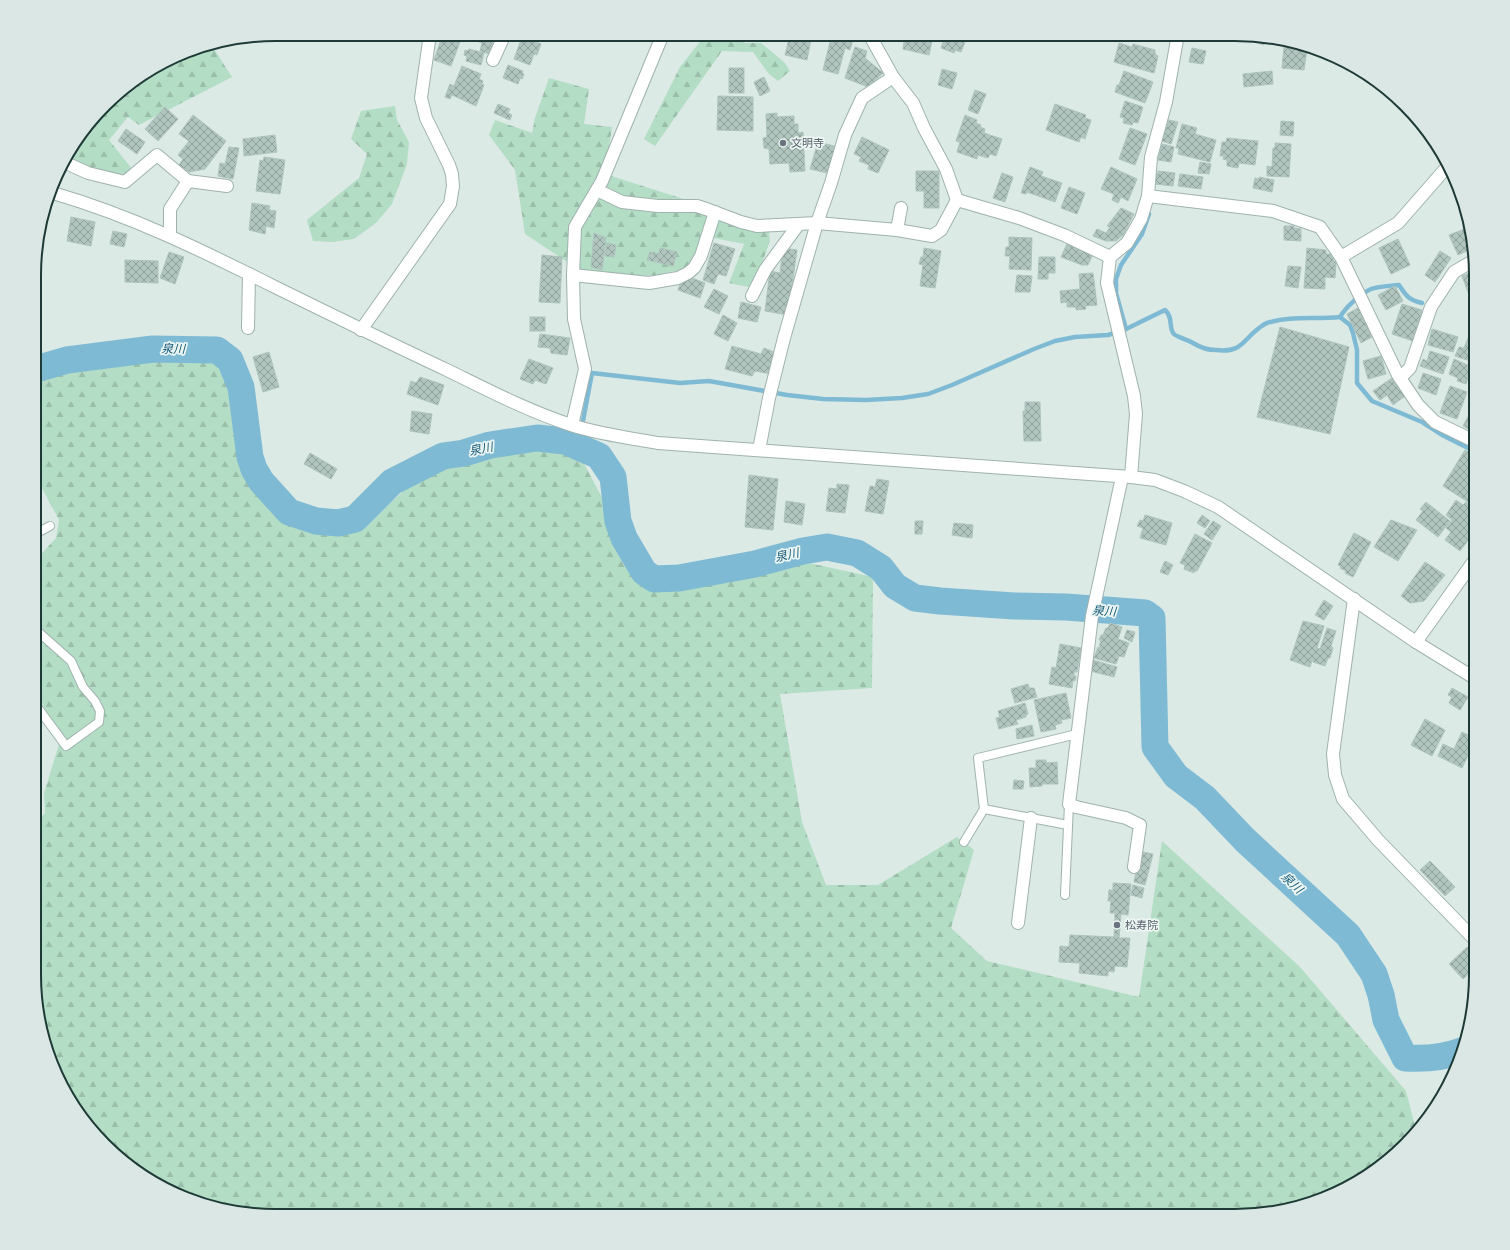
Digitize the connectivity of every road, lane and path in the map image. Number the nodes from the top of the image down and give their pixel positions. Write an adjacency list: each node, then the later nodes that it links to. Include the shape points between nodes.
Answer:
1 (429, 41): 29 (street, via 421,98 426,118 452,174 450,204)
2 (502, 41): 6 (street)
3 (661, 41): 12 (street)
4 (874, 41): 7 (street)
5 (1177, 41): 14 (street, via 1166,102 1151,157)
6 (493, 60)
7 (893, 77): 15 (street, via 913,103 946,169); 18 (street, via 862,98 845,135)
8 (69, 164): 10 (street, via 88,173 126,182 157,155)
9 (1444, 170): 23 (street, via 1398,223)
10 (188, 180): 11 (street); 21 (street, via 170,209)
11 (227, 186)
12 (597, 190): 17 (street, via 622,202 658,206 697,206); 26 (street, via 575,227)
13 (56, 194): 21 (street, via 137,221)
14 (1148, 196): 22 (street, via 1141,219 1127,243); 23 (street, via 1273,211 1320,227)
15 (957, 200): 20 (street, via 941,230 932,236); 22 (street, via 1019,218 1064,235)
16 (901, 208): 20 (street)
17 (715, 212): 19 (street, via 757,226); 26 (street, via 701,256 694,268 678,278 649,283)
18 (817, 223): 19 (street); 20 (street); 33 (street, via 784,338)
19 (798, 225): 27 (street, via 765,270)
20 (897, 230)
21 (170, 236): 25 (street)
22 (1110, 257): 34 (street, via 1107,283 1136,414)
23 (1341, 257): 30 (street)
24 (1468, 264): 30 (street, via 1454,272 1431,307 1410,368)
25 (249, 274): 28 (street); 29 (street)
26 (573, 275): 31 (street, via 574,319 585,369)
27 (752, 296)
28 (248, 328)
29 (361, 330): 31 (street, via 532,410)
30 (1400, 378): 32 (street, via 1418,405 1435,422)
31 (572, 425): 33 (street, via 658,443)
32 (1469, 439)
33 (759, 450): 34 (street)
34 (1127, 477): 38 (street, via 1155,480 1184,490 1218,507); 43 (street, via 1092,616)
35 (50, 526): 36 (lane)
36 (41, 531)
37 (1469, 568): 40 (street)
38 (1354, 599): 40 (street); 52 (street, via 1333,754 1335,775 1343,799 1378,840)
39 (41, 634): 42 (lane, via 71,661 83,687 100,711 99,722 66,746)
40 (1416, 642): 41 (street)
41 (1469, 675)
42 (41, 712)
43 (1077, 734): 44 (street); 45 (lane, via 978,758)
44 (1069, 804): 47 (lane); 49 (street, via 1126,818 1140,825)
45 (984, 809): 46 (lane); 48 (lane)
46 (1031, 818): 47 (lane); 51 (street)
47 (1068, 825): 50 (lane)
48 (964, 842)
49 (1134, 867)
50 (1066, 895)
51 (1018, 923)
52 (1469, 934)

